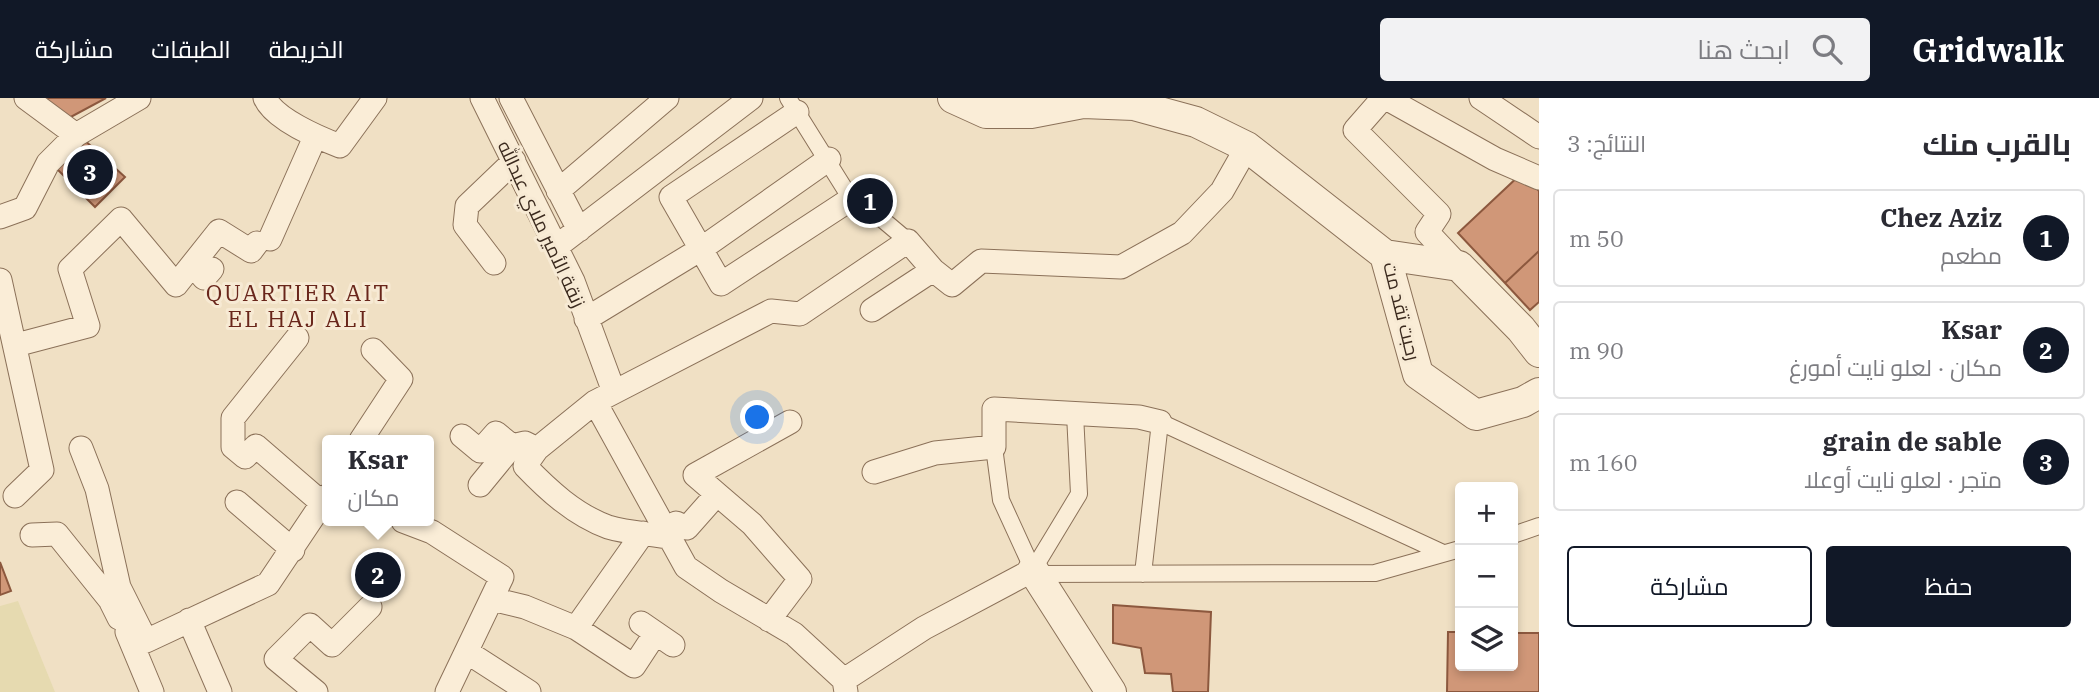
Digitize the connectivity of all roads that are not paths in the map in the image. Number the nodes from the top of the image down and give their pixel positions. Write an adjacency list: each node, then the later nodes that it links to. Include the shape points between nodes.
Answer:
1 (26, 98): 14 (street)
2 (137, 98): 14 (street)
3 (265, 98): 16 (street, via 269,107)
4 (375, 98): 16 (street, via 340,146)
5 (482, 98): 20 (street, زنقة الأمير ملاي عبدالله)
6 (511, 98): 23 (street)
7 (667, 98): 23 (street)
8 (751, 98): 17 (street)
9 (953, 98): 13 (street)
10 (1385, 98): 22 (street); 32 (street, via 1355,130 1439,214 1427,232)
11 (1481, 98): 15 (street)
12 (792, 105): 19 (lane); 21 (street)
13 (996, 105): 18 (street, via 1031,113 1083,103 1135,104 1196,122)
14 (76, 135): 25 (street, via 48,163 25,208)
15 (1539, 136)
16 (315, 137): 38 (street, via 264,241 251,251 219,231 202,267 176,285 159,251 121,219 70,269 88,326)
17 (688, 144): 21 (street); 26 (street)
18 (1247, 147): 30 (street); 33 (street, via 1222,191 1182,233 1121,267 981,261 952,285)
19 (829, 159): 24 (lane); 29 (street)
20 (514, 162): 28 (street, زنقة الأمير ملاي عبدالله); 31 (street, via 467,206 465,225)
21 (710, 171): 29 (street, via 671,197)
22 (1539, 178)
23 (558, 191): 26 (street)
24 (851, 199): 27 (lane); 29 (street, via 721,284)
25 (0, 217)
26 (579, 230): 28 (street)
27 (908, 241): 33 (street); 42 (street, via 800,314 771,311)
28 (556, 247): 36 (street, زنقة الأمير ملاي عبدالله)
29 (701, 249): 36 (street)
30 (1385, 255): 32 (street, رحبت تقد مت); 41 (street, رحبت تقد مت, via 1419,374 1476,415)
31 (494, 263)
32 (1459, 266): 40 (street)
33 (933, 270): 35 (street)
34 (0, 281): 38 (street)
35 (872, 310)
36 (586, 319): 42 (street, زنقة الأمير ملاي عبدالله)
37 (297, 338): 56 (street, via 233,418 233,447 246,457 256,446)
38 (16, 345): 55 (street, via 42,470)
39 (373, 350): 46 (street, via 401,379)
40 (1539, 352)
41 (1539, 393)
42 (604, 397): 51 (street); 64 (street, زنقة الأمير ملاي عبدالله)
43 (1075, 414): 45 (street); 50 (street, via 994,409); 68 (lane, via 1079,494)
44 (790, 422): 54 (street, via 695,475)
45 (1160, 422): 67 (lane); 69 (lane)
46 (364, 435)
47 (462, 436): 48 (street, via 480,451 496,433)
48 (512, 446): 51 (street, via 525,443); 53 (street)
49 (81, 447): 75 (street, via 97,489 119,587)
50 (994, 447): 52 (street, via 935,453); 68 (lane, via 1001,500)
51 (537, 449): 61 (street, via 525,466 547,490 608,527)
52 (874, 472)
53 (480, 485)
54 (717, 494): 64 (street, via 687,528 676,523); 73 (street, via 752,524 800,579)
55 (15, 496)
56 (322, 497)
57 (237, 502): 65 (street)
58 (322, 504): 65 (street)
59 (416, 526): 70 (street, via 502,577)
60 (1539, 526): 62 (lane)
61 (643, 533): 64 (street); 74 (street)
62 (1518, 533)
63 (32, 535): 75 (street, via 57,534)
64 (672, 538): 73 (street, زنقة الأمير ملاي عبدالله, via 687,567)
65 (293, 550): 72 (street, via 268,583)
66 (1455, 550): 67 (lane)
67 (1443, 554): 69 (lane, via 1375,573)
68 (1034, 572): 69 (lane); 78 (street, via 924,628); 84 (street)
69 (1143, 574)
70 (492, 599): 74 (street); 77 (street)
71 (370, 607): 82 (street, via 332,645 310,625 275,659)
72 (189, 620): 75 (street, via 146,641); 81 (street)
73 (769, 620): 78 (street, زنقة الأمير ملاي عبدالله, via 794,634)
74 (576, 628): 76 (street, via 634,666)
75 (134, 629): 80 (street)
76 (656, 634)
77 (467, 652): 79 (street); 83 (street)
78 (845, 686)
79 (523, 691)
80 (152, 692)
81 (220, 692)
82 (316, 692)
83 (447, 692)
84 (1111, 692)

